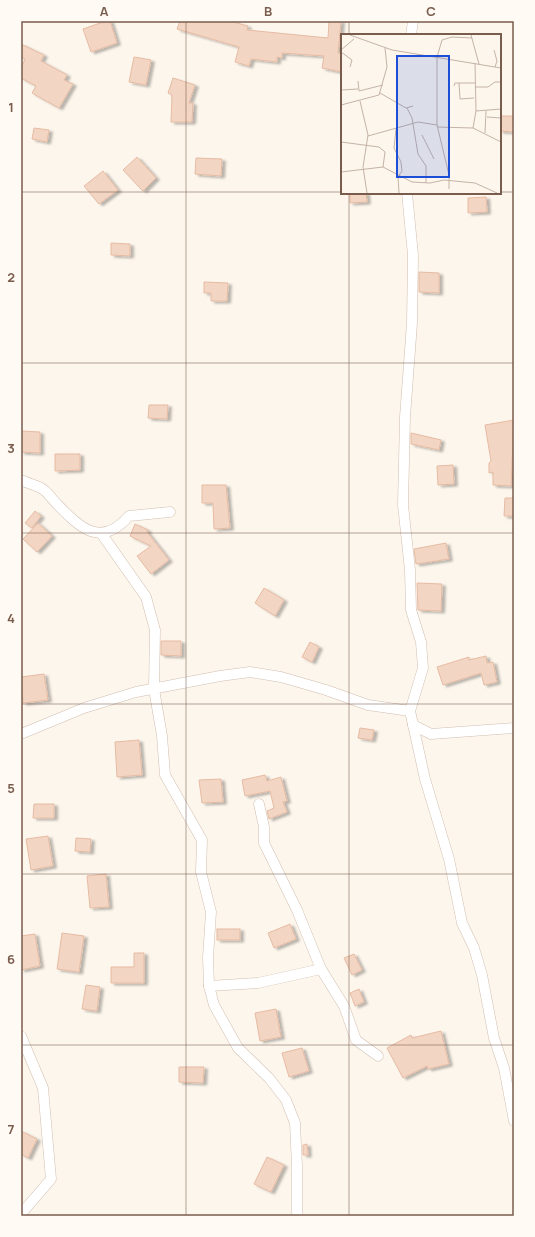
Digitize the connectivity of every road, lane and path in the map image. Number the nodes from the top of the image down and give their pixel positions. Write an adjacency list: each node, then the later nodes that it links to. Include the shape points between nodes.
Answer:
1 (413, 21): 2 (street)
2 (411, 34)
3 (407, 194): 8 (street, via 412,255 412,323 405,417 403,505 410,570 410,610 421,642 423,668)
4 (21, 480): 6 (street, via 42,488 69,517 93,533)
5 (170, 512): 6 (street, via 129,516 119,527)
6 (101, 533): 7 (street, via 146,597 155,630)
7 (154, 688): 8 (street, via 250,672 281,677 368,705); 11 (street, via 84,708); 16 (street, via 165,775 202,840 201,872 211,912)
8 (410, 711): 9 (street)
9 (413, 725): 12 (street); 13 (street)
10 (514, 728): 12 (street)
11 (21, 734)
12 (431, 734): 13 (street)
13 (418, 750): 19 (street, via 449,860 462,923 474,948 482,975)
14 (259, 804): 15 (street, via 264,842 297,910)
15 (321, 969): 16 (street, via 258,983); 18 (street, via 344,1006 356,1040)
16 (209, 986): 21 (street, via 214,1005 238,1048 269,1078 286,1100 295,1123)
17 (21, 1036): 20 (street, via 43,1088 51,1179)
18 (378, 1056)
19 (514, 1121)
20 (21, 1214)
21 (296, 1216)

